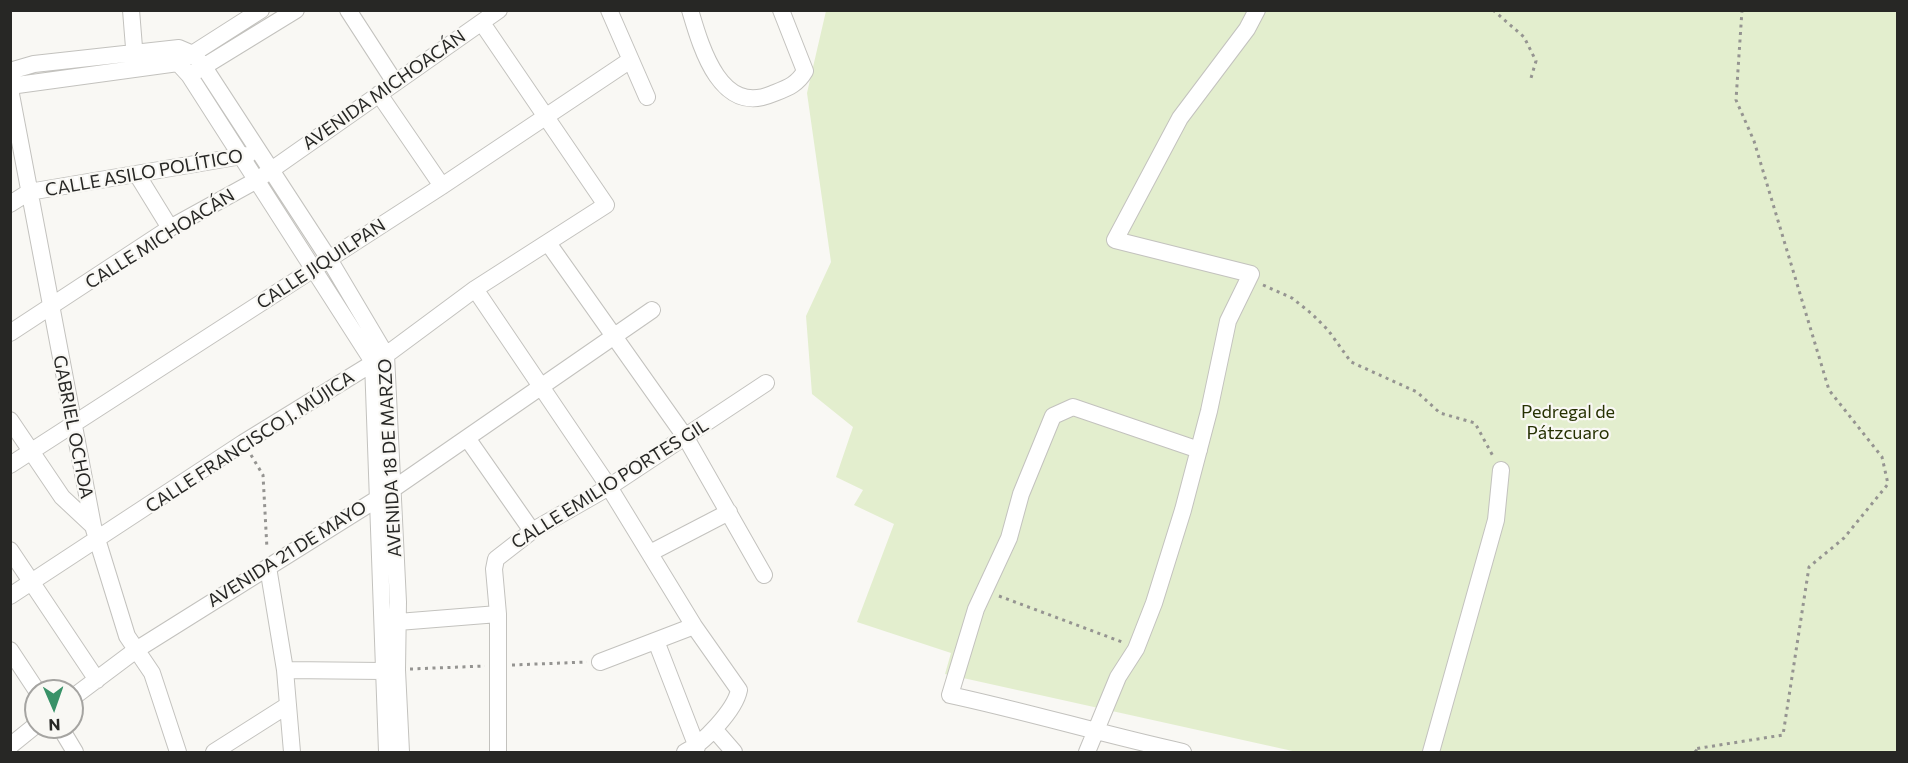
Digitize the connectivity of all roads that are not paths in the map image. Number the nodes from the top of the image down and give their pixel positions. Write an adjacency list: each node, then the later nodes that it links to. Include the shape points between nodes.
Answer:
1 (131, 10): 14 (street)
2 (230, 10): 12 (street)
3 (261, 10): 12 (street)
4 (296, 10): 13 (street)
5 (348, 10): 20 (street)
6 (609, 10): 16 (street)
7 (690, 10): 8 (street, via 703,53 724,87 760,99 799,82 806,71)
8 (781, 10)
9 (1257, 10): 48 (street, via 1180,118 1116,240 1251,274 1228,321)
10 (498, 11): 11 (street, AVENIDA MICHOACÁN)
11 (482, 23): 20 (street, AVENIDA MICHOACÁN); 24 (street)
12 (233, 28): 13 (street); 15 (street)
13 (237, 49): 17 (street)
14 (134, 52): 15 (street); 18 (street); 19 (street, via 34,64)
15 (185, 60): 17 (street); 18 (street); 26 (street, AVENIDA 18 DE MARZO)
16 (629, 61): 23 (street); 24 (street, CALLE JIQUILPAN)
17 (204, 67): 25 (street, AVENIDA 18 DE MARZO)
18 (136, 69): 21 (street)
19 (10, 71)
20 (394, 81): 22 (street, AVENIDA MICHOACÁN)
21 (10, 87): 30 (street, GABRIEL OCHOA)
22 (379, 94): 27 (street, AVENIDA MICHOACÁN); 29 (street)
23 (647, 97)
24 (545, 115): 29 (street, CALLE JIQUILPAN); 33 (street, CALLE FRANCISCO J. MÚJICA, via 606,205)
25 (258, 153): 26 (street, CALLE ASILO POLÍTICO); 27 (street, AVENIDA 18 DE MARZO)
26 (240, 156): 27 (street, AVENIDA 18 DE MARZO); 28 (street, CALLE ASILO POLÍTICO)
27 (263, 174): 32 (street, CALLE MICHOACÁN); 34 (street, AVENIDA 18 DE MARZO); 35 (street, AVENIDA 18 DE MARZO)
28 (138, 176): 30 (street, CALLE ASILO POLÍTICO); 32 (street)
29 (442, 186): 34 (street, CALLE JIQUILPAN)
30 (29, 192): 31 (street); 37 (street, GABRIEL OCHOA)
31 (10, 204)
32 (170, 228): 37 (street, CALLE MICHOACÁN)
33 (549, 243): 36 (street, CALLE FRANCISCO J. MÚJICA); 40 (street)
34 (329, 259): 35 (street, CALLE JIQUILPAN); 41 (street, AVENIDA 18 DE MARZO)
35 (314, 268): 41 (street, AVENIDA 18 DE MARZO); 45 (street, CALLE JIQUILPAN)
36 (475, 289): 41 (street, CALLE FRANCISCO J. MÚJICA); 43 (street)
37 (51, 308): 39 (street); 45 (street, GABRIEL OCHOA)
38 (652, 310): 40 (street, AVENIDA 21 DE MAYO)
39 (10, 333)
40 (613, 338): 43 (street, AVENIDA 21 DE MAYO); 47 (street)
41 (380, 359): 53 (street, AVENIDA 18 DE MARZO); 56 (street, CALLE FRANCISCO J. MÚJICA)
42 (766, 383): 47 (street, CALLE EMILIO PORTES GIL)
43 (541, 388): 46 (street, AVENIDA 21 DE MAYO); 52 (street)
44 (10, 420): 49 (street)
45 (73, 426): 49 (street, CALLE JIQUILPAN); 56 (street, GABRIEL OCHOA)
46 (467, 438): 53 (street, AVENIDA 21 DE MAYO); 55 (street)
47 (686, 438): 52 (street, CALLE EMILIO PORTES GIL); 54 (street)
48 (1199, 450): 78 (street, via 1154,603); 78 (street, via 1073,407 1053,416 1021,494 1009,538 976,609 950,695 1050,718)
49 (31, 451): 50 (street, CALLE JIQUILPAN); 56 (street)
50 (10, 465)
51 (1501, 470): 93 (street, via 1496,520)
52 (609, 487): 55 (street, CALLE EMILIO PORTES GIL); 58 (street)
53 (385, 493): 59 (street, AVENIDA 21 DE MAYO); 63 (street, AVENIDA 18 DE MARZO)
54 (729, 512): 58 (street); 60 (street)
55 (532, 531): 64 (street, CALLE EMILIO PORTES GIL, via 496,559)
56 (95, 534): 61 (street, CALLE FRANCISCO J. MÚJICA); 69 (street, GABRIEL OCHOA, via 127,636)
57 (10, 550): 61 (street)
58 (650, 553): 66 (street)
59 (268, 567): 69 (street, AVENIDA 21 DE MAYO); 71 (street)
60 (764, 575)
61 (31, 582): 62 (street, CALLE FRANCISCO J. MÚJICA); 74 (street)
62 (10, 596)
63 (389, 602): 65 (street, AVENIDA 18 DE MARZO); 72 (street, AVENIDA 18 DE MARZO)
64 (498, 614): 65 (street); 89 (street, CALLE EMILIO PORTES GIL)
65 (398, 622): 88 (street, AVENIDA 18 DE MARZO)
66 (694, 626): 67 (street); 77 (street, via 740,690)
67 (656, 640): 70 (street); 82 (street)
68 (10, 650): 73 (street)
69 (136, 650): 74 (street, AVENIDA 21 DE MAYO); 84 (street, GABRIEL OCHOA, via 152,673)
70 (600, 662)
71 (285, 670): 72 (street); 76 (street)
72 (383, 671): 87 (street, AVENIDA 18 DE MARZO)
73 (29, 679)
74 (97, 680): 75 (street, AVENIDA 21 DE MAYO)
75 (84, 689)
76 (288, 705): 85 (street); 86 (street)
77 (714, 729): 82 (street); 90 (street)
78 (1096, 734): 91 (street); 92 (street)
79 (24, 735): 81 (street)
80 (67, 739): 83 (street)
81 (10, 746)
82 (691, 750)
83 (75, 753)
84 (178, 753)
85 (214, 753)
86 (292, 753)
87 (387, 753)
88 (401, 753)
89 (498, 753)
90 (734, 753)
91 (1088, 753)
92 (1183, 753)
93 (1431, 753)

